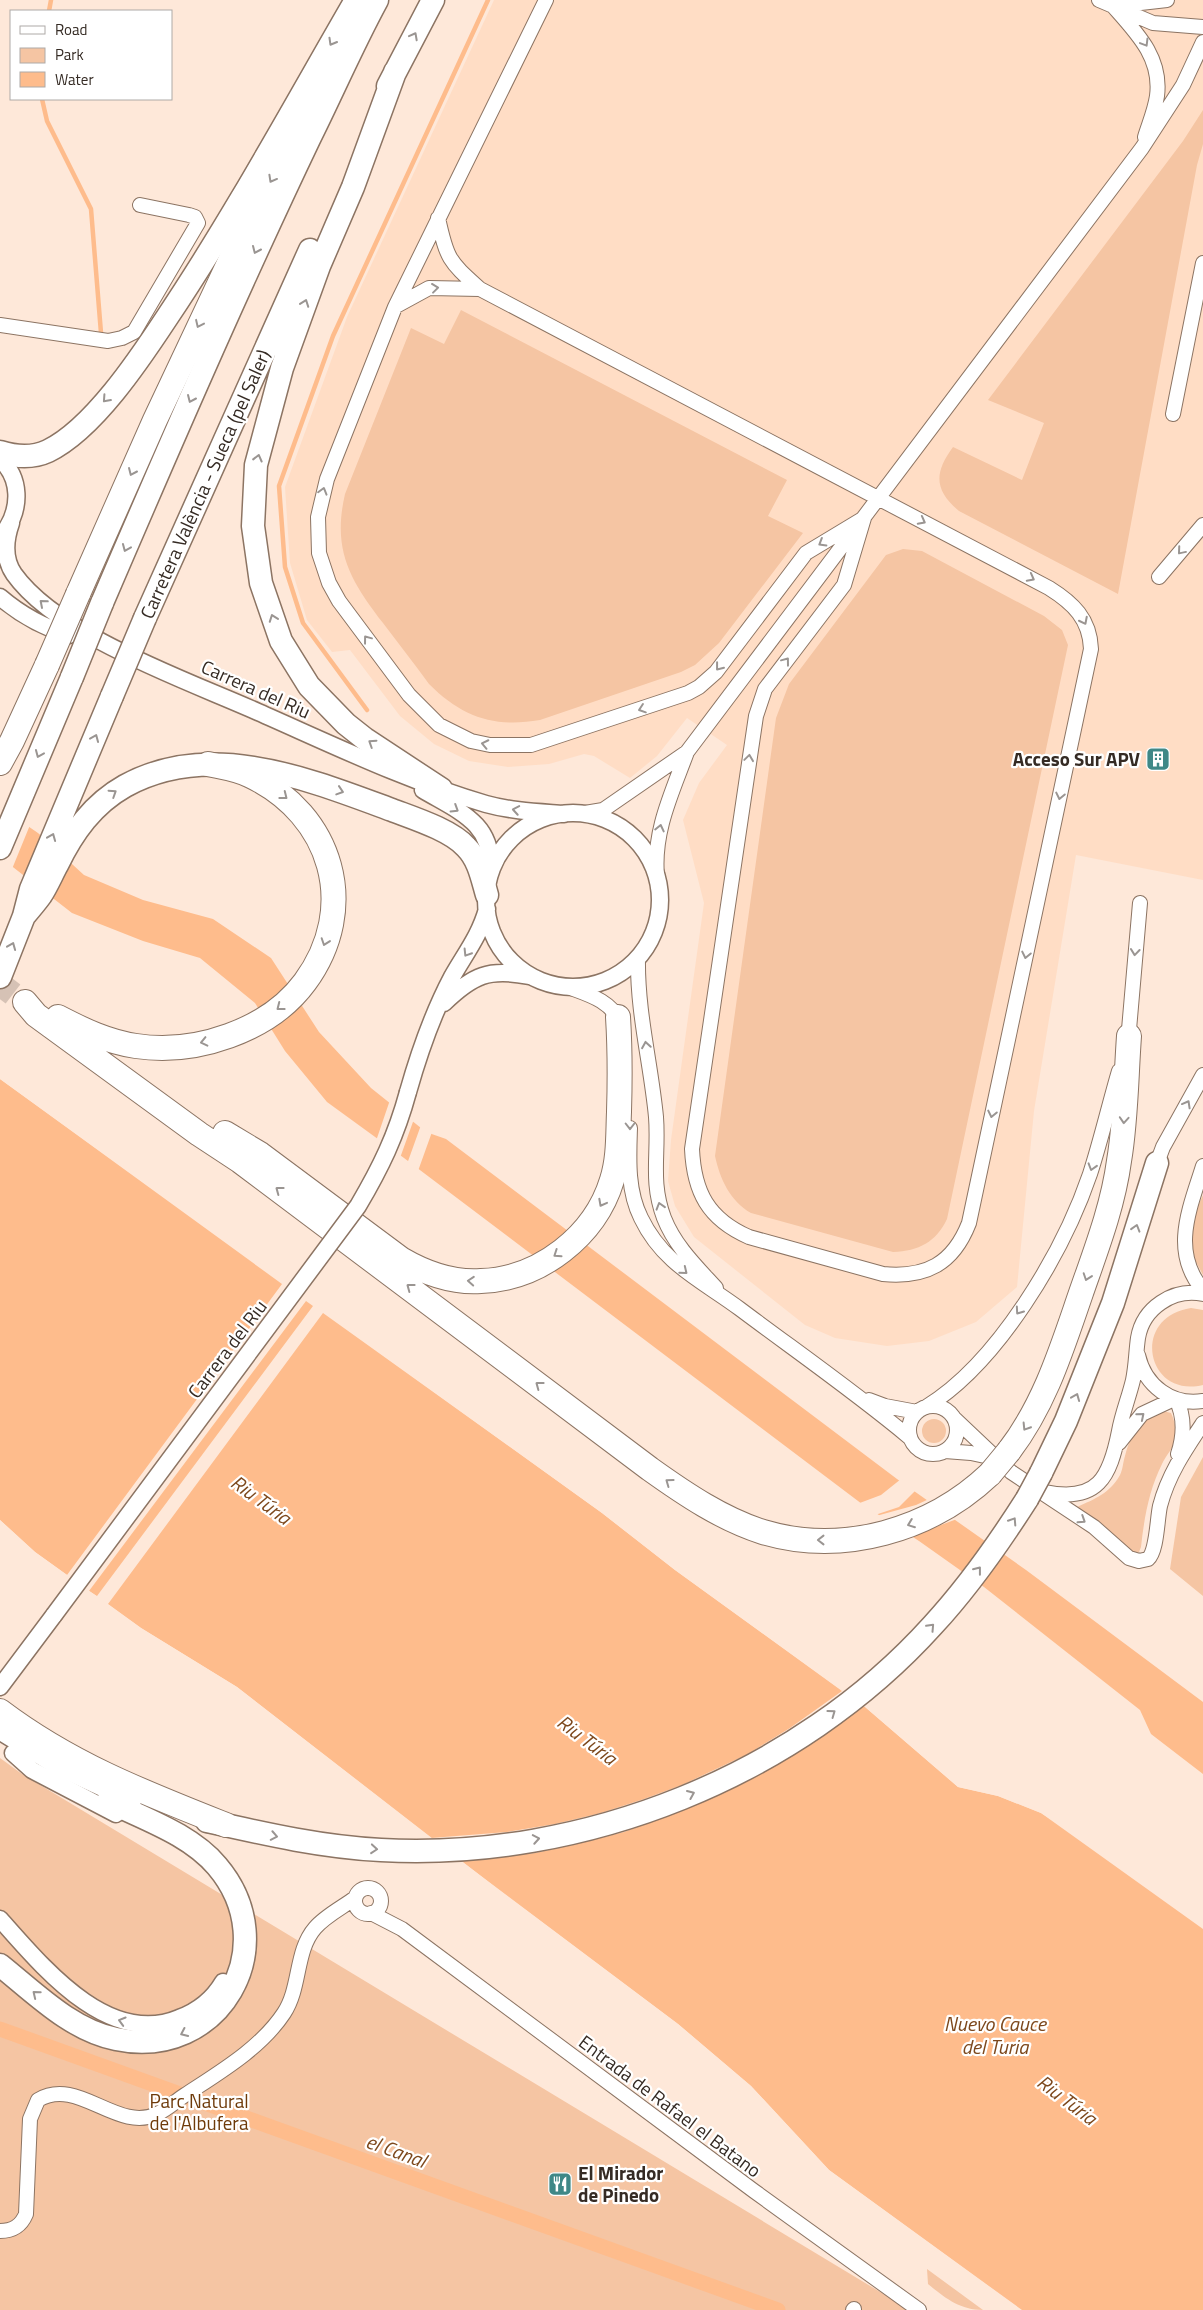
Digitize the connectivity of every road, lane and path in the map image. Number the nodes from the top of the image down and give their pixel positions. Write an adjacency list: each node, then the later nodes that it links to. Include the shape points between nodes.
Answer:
1 (356, 0): 20 (highway, one-way to 20, via 204,262 132,368 93,414 58,444 41,453 23,456)
2 (377, 0): 10 (highway)
3 (432, 0): 11 (highway, Carretera València - Sueca (pel Saler), one-way to 3)
4 (546, 0): 14 (street)
5 (1099, 0): 7 (street)
6 (1167, 0): 7 (street)
7 (1113, 6): 8 (street, via 1152,22); 12 (street, one-way to 12, via 1141,37 1153,59 1157,98)
8 (1203, 27)
9 (1203, 42): 12 (street, via 1183,85)
10 (351, 48): 31 (highway, one-way to 31, bridge, via 326,78 247,225); 37 (highway, one-way to 37, bridge, via 258,246 102,602)
11 (394, 72): 34 (highway, one-way to 11, via 346,724 309,686 281,641 264,591 253,526 256,465 282,368); 36 (highway, Carretera València - Sueca (pel Saler), one-way to 11, bridge, via 112,696 145,618 336,191)
12 (1142, 148): 22 (street)
13 (140, 205): 18 (street, via 189,215 198,223 134,332 108,341)
14 (438, 218): 16 (street, via 448,257 454,267); 17 (street)
15 (1203, 263): 19 (street)
16 (480, 289): 17 (street, one-way to 16, via 429,288); 22 (street)
17 (395, 307): 23 (street, one-way to 17, via 806,553 716,672 688,693 532,745 490,746 454,733 428,716 409,695 339,601 319,553 318,517 327,479)
18 (0, 326)
19 (1173, 414)
20 (0, 452)
21 (0, 459): 24 (street, Carrera del Riu, via 12,474 16,486 16,505)
22 (879, 498): 23 (street); 23 (street, one-way to 23, via 1068,600 1082,617 1091,642 969,1223 955,1250 944,1261 915,1274 900,1275 884,1274 768,1243 733,1230 704,1200 693,1166 692,1149 758,709 765,689 844,585)
23 (864, 518): 30 (street)
24 (10, 523): 26 (street); 29 (street, Carrera del Riu, one-way to 24, via 56,614 22,584 7,555)
25 (1203, 525): 27 (street, one-way to 27)
26 (0, 536)
27 (1159, 577)
28 (0, 597): 29 (street, Carrera del Riu, via 38,624)
29 (113, 648): 33 (street, Carrera del Riu)
30 (687, 752): 35 (street, via 603,810); 38 (street, one-way to 30, via 656,844)
31 (0, 762)
32 (208, 764): 36 (highway, one-way to 32, via 126,786 164,770); 39 (highway, one-way to 39, via 274,771 370,802 446,834 472,854); 44 (highway, one-way to 44, via 250,775 266,784 300,811 320,841 331,872 334,905 327,938 306,981 288,1000 250,1026 188,1045 136,1046 102,1038)
33 (382, 767): 34 (street, Carrera del Riu); 39 (street, Carrera del Riu, one-way to 39, via 475,822 488,841 491,861)
34 (442, 789): 35 (street, Carrera del Riu, one-way to 34, via 527,812)
35 (572, 814): 38 (street, via 611,822 627,832 650,859); 39 (street, via 533,824 518,834 496,861)
36 (70, 821): 44 (highway, Carretera València - Sueca (pel Saler), one-way to 36, via 31,889)
37 (0, 848)
38 (657, 876): 41 (street, via 660,902 656,928)
39 (488, 894): 42 (street, via 494,934 507,956); 45 (street, Carrera del Riu, one-way to 45, via 482,926)
40 (1140, 903): 47 (street, one-way to 47)
41 (638, 958): 43 (street, via 620,973 599,983); 53 (street, one-way to 41, via 678,1244 664,1219 656,1194 656,1119 637,986)
42 (534, 977): 43 (street); 45 (street, Carrera del Riu, via 500,972 478,976)
43 (568, 987): 46 (street, via 598,998 608,1004)
44 (13, 991): 48 (highway, via 36,1015)
45 (439, 1008): 67 (street, Carrera del Riu, bridge, via 421,1051 399,1124 383,1162 358,1206)
46 (618, 1017): 48 (highway, one-way to 48, via 618,1154 608,1191 589,1226 560,1253 519,1274 481,1281 442,1277 401,1260 260,1154); 53 (street, one-way to 53, via 629,1049 630,1171 640,1216 664,1254 694,1280)
47 (1129, 1036): 58 (street, one-way to 58, via 1090,1174 1050,1261 1021,1309 986,1354 954,1388); 64 (highway, one-way to 64, via 1123,1136 1114,1191 1092,1263 1045,1391 1024,1432)
48 (96, 1059): 64 (highway, one-way to 48, via 972,1491 950,1506 905,1527 870,1536 815,1540 764,1532 734,1521 680,1490 240,1161)
49 (1203, 1075): 50 (street, one-way to 49)
50 (1157, 1163): 66 (highway, one-way to 50, via 1113,1303)
51 (1203, 1166): 52 (street, via 1186,1220 1184,1244 1188,1265)
52 (1203, 1292): 54 (street, via 1184,1293 1159,1304 1142,1325)
53 (729, 1301): 55 (street)
54 (1138, 1352): 56 (street, via 1145,1376 1153,1386); 62 (street)
55 (854, 1395): 58 (street, via 886,1406); 61 (street)
56 (1175, 1399): 57 (street); 62 (street, one-way to 56, via 1142,1414); 65 (street, via 1181,1414 1183,1434)
57 (1203, 1401)
58 (921, 1409): 59 (street, via 932,1406 946,1410); 61 (street, via 909,1423)
59 (955, 1419): 63 (street, via 957,1434); 64 (street)
60 (1203, 1423): 65 (street)
61 (909, 1437): 63 (street, via 927,1454)
62 (1117, 1446): 66 (street, via 1108,1470 1091,1489 1072,1496)
63 (945, 1452): 64 (street, via 971,1453)
64 (998, 1461): 66 (street)
65 (1175, 1465): 66 (street, one-way to 65, via 1094,1527 1129,1558 1144,1561 1154,1553 1160,1507)
66 (1037, 1488): 70 (highway, one-way to 66, via 325,1845 382,1850 506,1845 635,1815 724,1779 804,1734 869,1686 904,1654 956,1598)
67 (0, 1687)
68 (2, 1719): 70 (highway, via 91,1769)
69 (7, 1748): 75 (street, one-way to 75, via 32,1770 174,1843 201,1862 228,1895 236,1919 236,1946 226,1979 204,2004 172,2021 134,2024 105,2014 80,1999); 77 (highway, one-way to 77, via 166,1829 201,1851 234,1890 245,1924 245,1946 242,1967 233,1988 212,2015 183,2034 144,2043 114,2039 84,2027 52,2008)
70 (226, 1825)
71 (355, 1898): 72 (street, Entrada de Rafael el Batano, via 360,1890 370,1888 379,1893); 73 (street, via 355,1904); 74 (street, Entrada de Rafael el Batano)
72 (381, 1903): 73 (street, via 376,1912); 76 (street, Entrada de Rafael el Batano)
73 (366, 1913): 74 (street); 76 (street, Entrada de Rafael el Batano)
74 (329, 1917): 78 (street, Entrada de Rafael el Batano, via 315,1928 305,1948 296,1987 285,2012 262,2039 158,2114 135,2118 56,2092 38,2100 30,2119 26,2214 23,2223 14,2229)
75 (0, 1919)
76 (402, 1928): 79 (street, Entrada de Rafael el Batano, via 746,2186)
77 (0, 1964)
78 (0, 2231)
79 (919, 2310)

